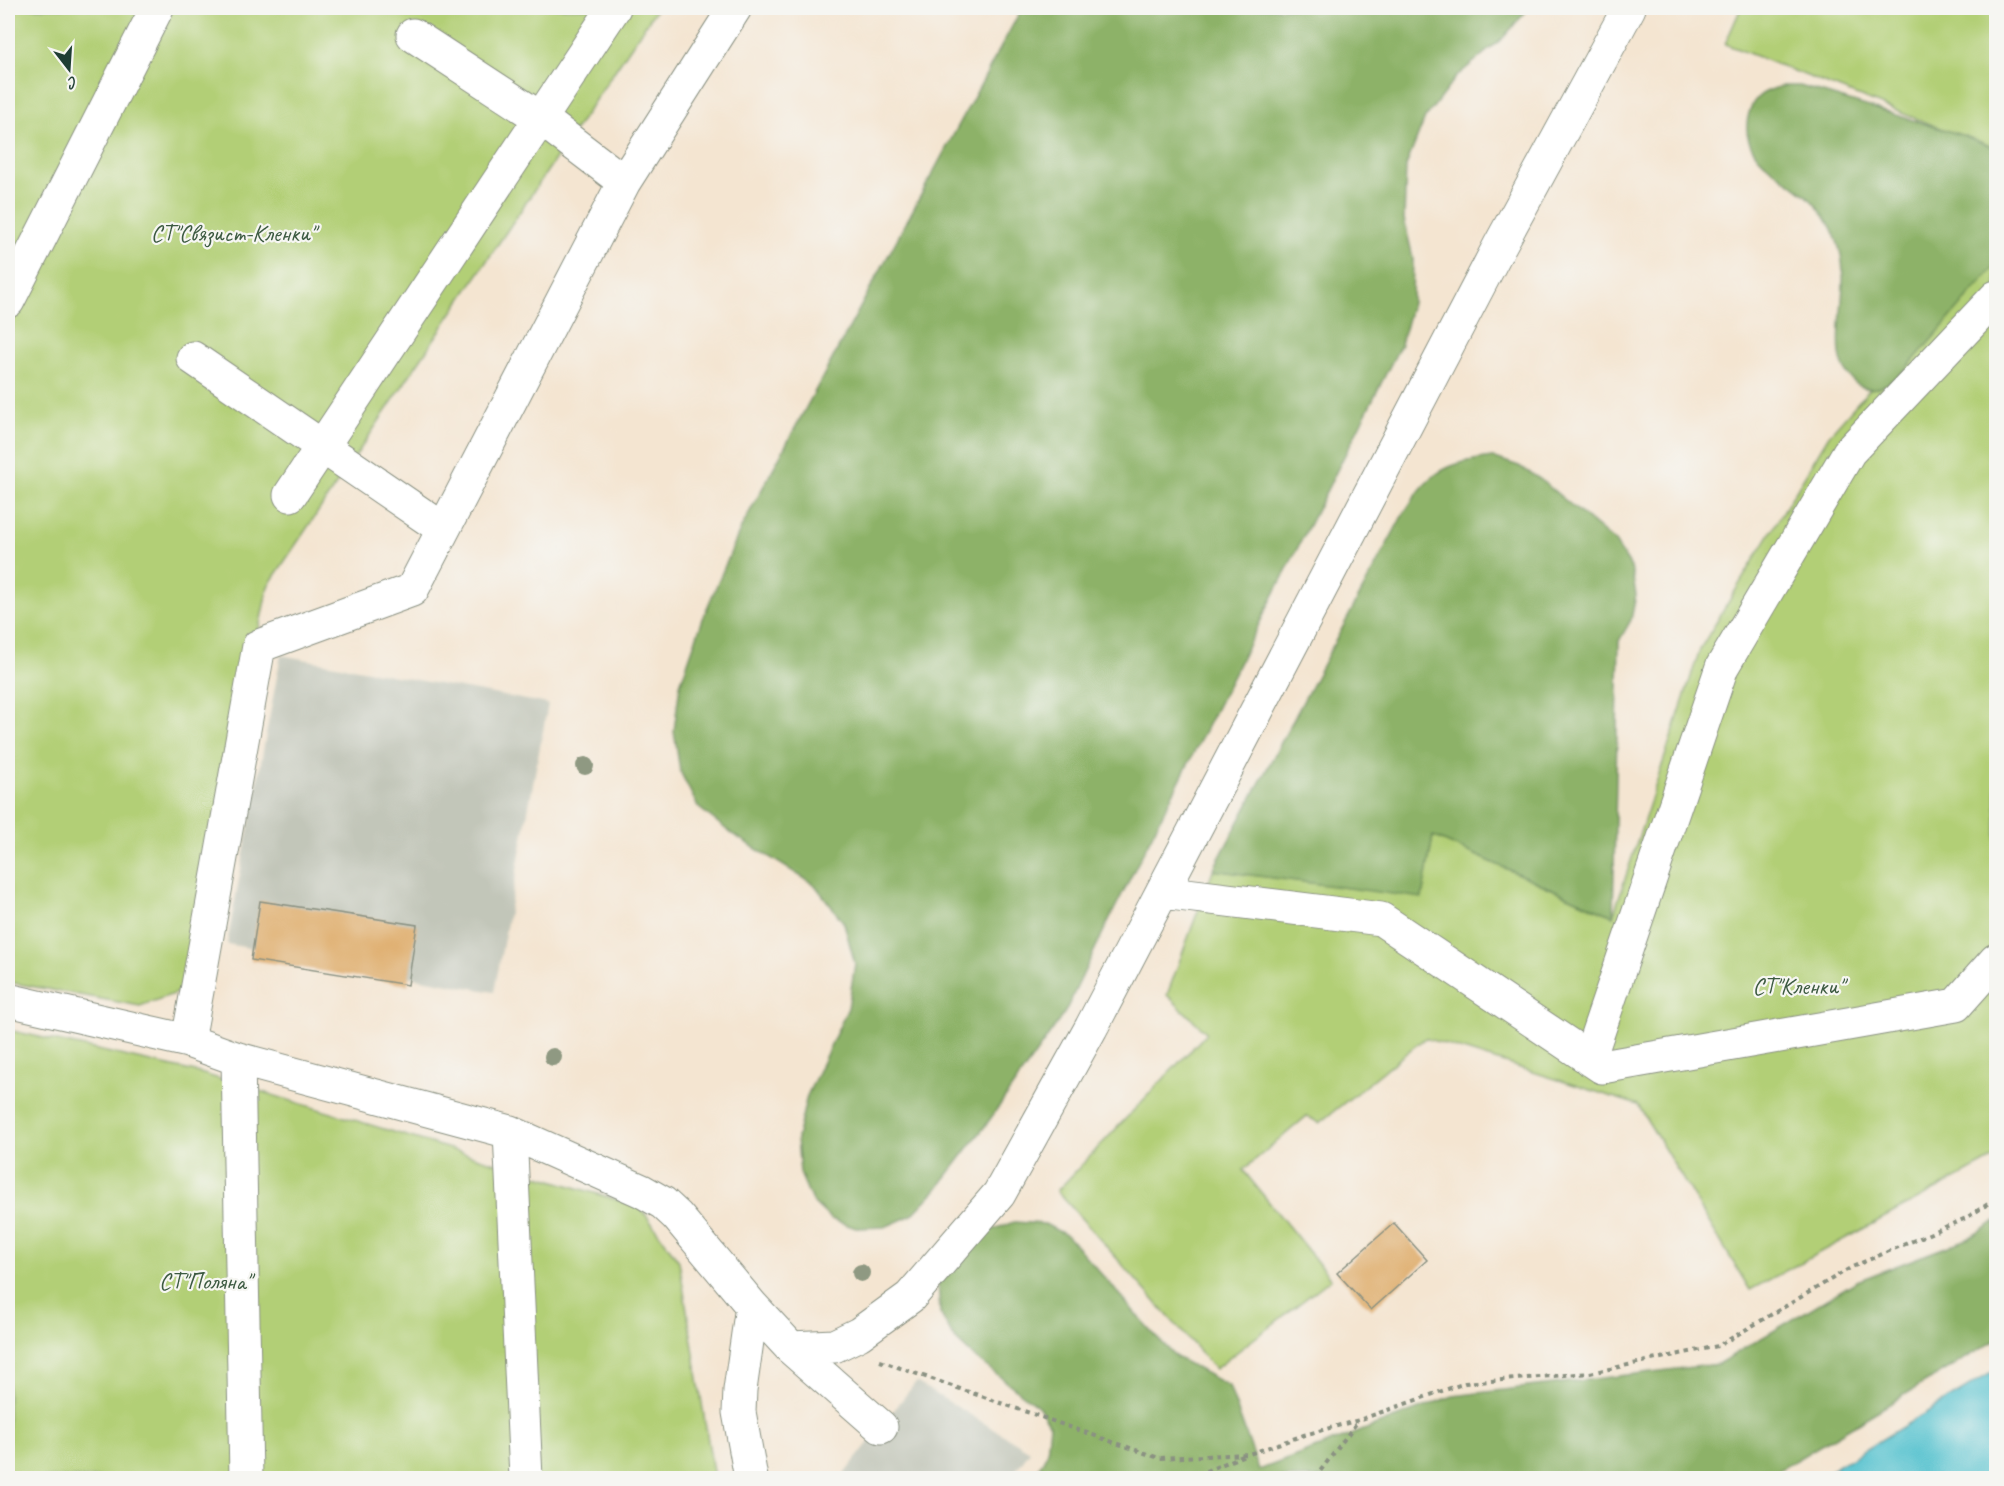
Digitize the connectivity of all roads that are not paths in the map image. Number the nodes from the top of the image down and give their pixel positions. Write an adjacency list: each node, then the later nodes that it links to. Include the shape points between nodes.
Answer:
1 (157, 8): 9 (street)
2 (614, 8): 6 (street)
3 (735, 8): 7 (street)
4 (1629, 8): 14 (street, via 1500,245)
5 (413, 35): 6 (street)
6 (540, 118): 7 (street); 11 (street)
7 (624, 182): 13 (street)
8 (1996, 297): 19 (street, via 1849,452 1722,667)
9 (8, 301)
10 (193, 358): 11 (street)
11 (322, 446): 12 (street); 13 (street)
12 (290, 495)
13 (443, 529): 17 (street, via 412,590 259,646)
14 (1162, 892): 19 (street, via 1381,919); 22 (street, via 999,1194 910,1297 860,1334 834,1346)
15 (1996, 960): 19 (street, via 1956,1005 1602,1067)
16 (8, 1000): 17 (street)
17 (188, 1041): 18 (street)
18 (238, 1059): 20 (street); 24 (street)
19 (1589, 1059)
20 (510, 1132): 21 (street, via 663,1203); 25 (street)
21 (752, 1306): 22 (street); 26 (street, via 740,1401)
22 (791, 1348): 23 (street)
23 (881, 1427)
24 (246, 1479)
25 (526, 1479)
26 (751, 1479)

